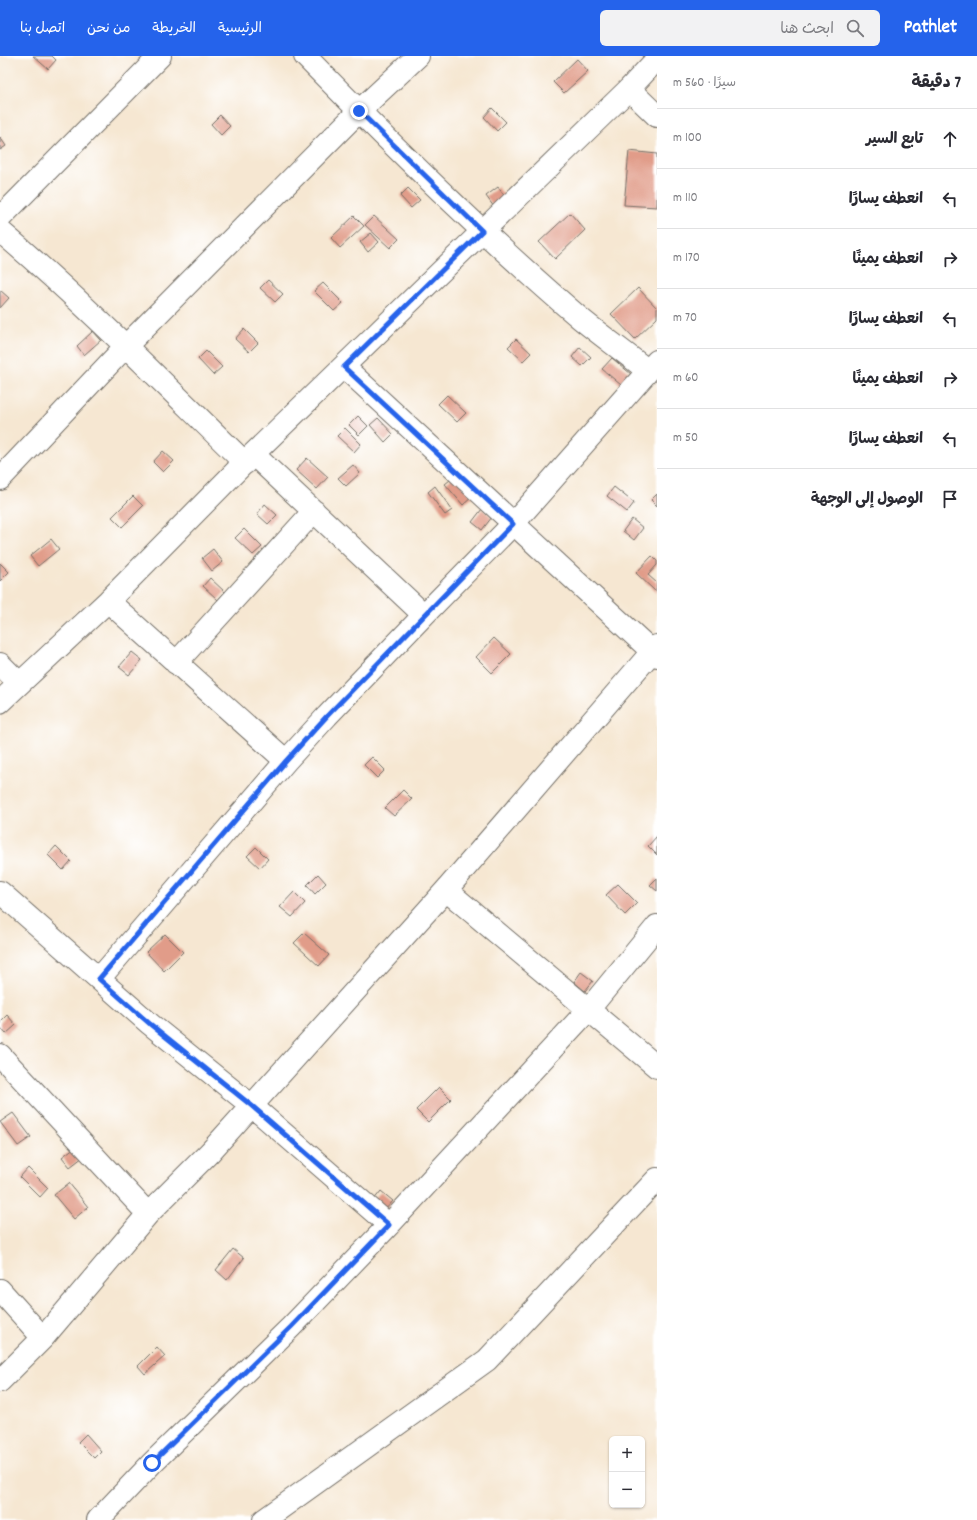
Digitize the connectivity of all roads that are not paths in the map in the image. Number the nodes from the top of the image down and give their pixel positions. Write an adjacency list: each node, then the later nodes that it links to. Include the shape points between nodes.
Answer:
1 (160, 56): 8 (street)
2 (305, 56): 6 (street)
3 (418, 56): 6 (street)
4 (657, 59): 5 (street)
5 (629, 89): 7 (street); 9 (street)
6 (359, 111): 9 (street); 11 (street)
7 (657, 116)
8 (0, 218)
9 (482, 231): 12 (street, via 583,320); 13 (street)
10 (0, 232): 11 (street)
11 (126, 346): 14 (street); 15 (street)
12 (653, 366): 17 (street)
13 (344, 367): 14 (street); 17 (street)
14 (249, 458): 16 (street); 18 (street)
15 (0, 479)
16 (314, 511): 19 (street); 21 (street)
17 (513, 524): 19 (street); 20 (street)
18 (108, 601): 21 (street); 23 (street)
19 (424, 615): 25 (street)
20 (656, 651): 26 (street)
21 (176, 663): 25 (street)
22 (0, 664): 23 (street)
23 (19, 683): 24 (street)
24 (0, 702)
25 (286, 761): 29 (street)
26 (446, 890): 30 (street); 33 (street)
27 (0, 892): 29 (street)
28 (657, 926): 30 (street)
29 (99, 979): 33 (street, via 150,1024)
30 (589, 1009): 32 (street); 36 (street)
31 (0, 1055): 35 (street)
32 (657, 1067)
33 (252, 1106): 35 (street); 36 (street)
34 (657, 1179): 41 (street, via 487,1360)
35 (148, 1214): 38 (street)
36 (389, 1225): 40 (street)
37 (0, 1290): 38 (street)
38 (43, 1338): 39 (street)
39 (0, 1381)
40 (98, 1520)
41 (264, 1520)

